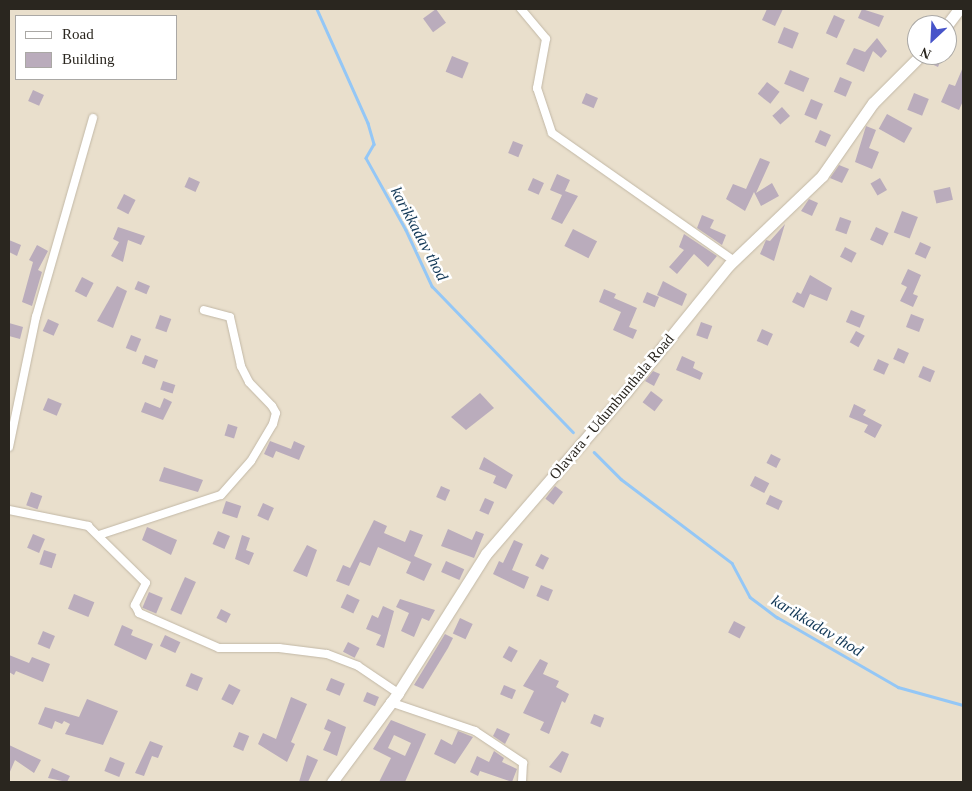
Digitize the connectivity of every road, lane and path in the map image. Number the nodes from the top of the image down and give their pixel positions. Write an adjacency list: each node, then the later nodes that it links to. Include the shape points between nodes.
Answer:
1 (521, 9): 4 (street, via 546,39 537,88 552,133)
2 (911, 65): 4 (main road, Olavara - Udumbunthala Road, via 873,103 822,176)
3 (93, 118): 6 (street, via 36,316)
4 (733, 260): 10 (main road, Olavara - Udumbunthala Road, via 626,392 486,554)
5 (204, 310): 9 (street, via 230,317 241,366 276,413 273,424 250,461 221,495)
6 (10, 432): 7 (street)
7 (9, 447)
8 (9, 510): 9 (street, via 88,526)
9 (99, 535): 10 (street, via 146,583 135,605 138,613 220,648 279,648 327,654 358,666)
10 (398, 693): 11 (main road, Olavara - Udumbunthala Road)
11 (390, 702): 12 (main road, Olavara - Udumbunthala Road); 13 (street, via 475,731 523,763)
12 (332, 782)
13 (522, 782)

